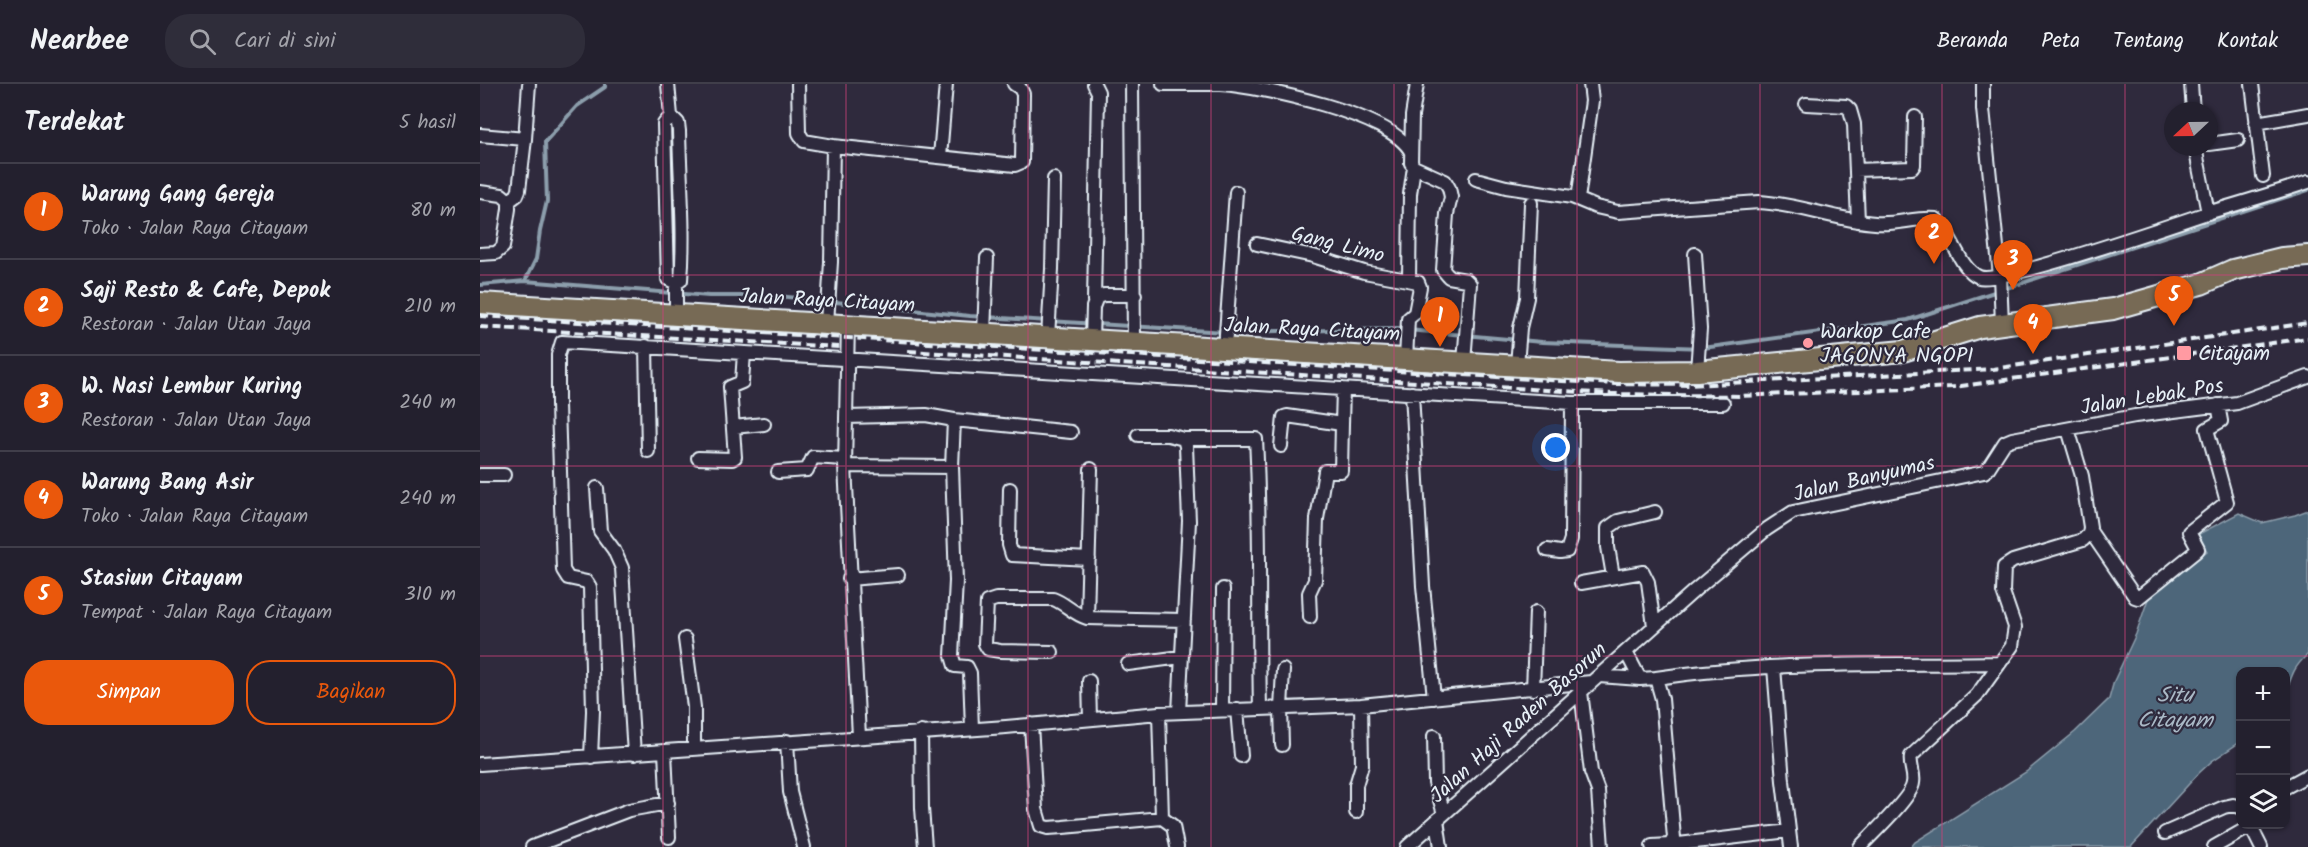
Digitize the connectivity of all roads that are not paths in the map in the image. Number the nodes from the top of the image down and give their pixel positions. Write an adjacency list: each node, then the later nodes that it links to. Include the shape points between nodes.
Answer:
1 (529, 84): 22 (street)
2 (668, 84): 52 (street, via 671,116 678,123 681,199 683,259 681,280 676,286)
3 (798, 84): 25 (street, via 801,138)
4 (946, 84): 28 (street)
5 (1014, 84): 28 (street, via 1023,94 1022,162 1015,165)
6 (1094, 84): 51 (street, via 1098,92)
7 (1132, 84): 49 (street)
8 (1163, 84): 9 (street)
9 (1220, 84): 15 (street)
10 (1417, 84): 26 (street)
11 (1590, 84): 37 (street, via 1592,101)
12 (1983, 84): 48 (street)
13 (2191, 84): 16 (street)
14 (2252, 84): 20 (street)
15 (1252, 86): 26 (street, via 1349,113 1392,134)
16 (2192, 102)
17 (1806, 104): 30 (street, via 1846,106 1850,110)
18 (2308, 114): 20 (street)
19 (1915, 117): 30 (street, via 1912,168)
20 (2256, 123): 31 (street)
21 (480, 135): 22 (street)
22 (525, 139): 38 (street, via 519,190)
23 (2238, 140): 24 (street)
24 (2218, 143)
25 (833, 146): 28 (street); 54 (street)
26 (1411, 152): 29 (street)
27 (2197, 156): 40 (street)
28 (940, 157)
29 (1414, 167): 47 (street); 63 (street, via 1445,181 1449,188 1443,270 1449,277 1469,282)
30 (1856, 170): 41 (street)
31 (2263, 176)
32 (1054, 179): 57 (street)
33 (1476, 179): 37 (street)
34 (2308, 182): 40 (street)
35 (480, 192): 38 (street, via 502,195)
36 (1236, 192): 60 (street)
37 (1578, 199): 41 (street, via 1618,212 1782,203)
38 (509, 201): 43 (street, via 503,247 496,254)
39 (1531, 203): 66 (street, via 1527,298)
40 (2208, 213): 48 (street)
41 (1858, 221): 48 (street, via 1936,219 1974,274)
42 (1257, 244): 47 (street, Gang Limo)
43 (480, 254)
44 (1695, 254): 67 (street, via 1700,329)
45 (2308, 256): 53 (main road, Jalan Raya Citayam, via 2234,270 2201,284 2113,309)
46 (987, 258): 56 (street)
47 (1409, 280): 65 (street, via 1418,282 1420,287 1415,313 1408,319)
48 (2000, 281): 53 (street)
49 (1135, 300): 51 (street, via 1104,295); 59 (street)
50 (480, 303): 52 (main road, Jalan Raya Citayam)
51 (1094, 307): 58 (street)
52 (676, 311): 54 (main road, Jalan Raya Citayam)
53 (2002, 316): 67 (main road, Jalan Raya Citayam, via 1980,327 1903,351)
54 (827, 317): 55 (main road, Jalan Raya Citayam)
55 (848, 324): 56 (main road, Jalan Raya Citayam); 64 (street)
56 (984, 326): 57 (main road, Jalan Raya Citayam)
57 (1048, 329): 58 (main road, Jalan Raya Citayam)
58 (1092, 336): 59 (main road, Jalan Raya Citayam)
59 (1134, 337): 60 (main road, Jalan Raya Citayam)
60 (1225, 342): 65 (main road, Jalan Raya Citayam)
61 (646, 346): 62 (street); 84 (street); 142 (street, via 565,341 560,344 563,570 568,578 587,582 590,587)
62 (744, 353): 64 (street); 78 (street, via 742,382 730,387)
63 (1464, 355): 65 (main road, Jalan Raya Citayam); 66 (main road, Jalan Raya Citayam)
64 (849, 358): 69 (street); 74 (street)
65 (1406, 359)
66 (1517, 360): 67 (main road, Jalan Raya Citayam, via 1618,372)
67 (1697, 365)
68 (2308, 376): 73 (street, Jalan Lebak Pos, via 2237,403)
69 (1344, 389): 70 (street); 77 (street)
70 (1412, 393): 71 (street); 122 (street)
71 (1572, 403): 72 (street); 96 (street, via 1571,539 1568,551)
72 (1723, 403)
73 (2218, 405): 79 (street, Jalan Lebak Pos); 95 (street, via 2221,421 2207,429 2227,502 2189,532 2198,549 2195,552 2139,598)
74 (846, 417): 75 (street, via 926,415); 86 (street)
75 (954, 420): 80 (street); 87 (street)
76 (764, 424): 78 (street)
77 (1342, 424): 83 (street, via 1284,417); 104 (street, via 1341,471 1325,471 1318,506)
78 (733, 427): 85 (street, via 734,458)
79 (2068, 429): 95 (street, via 2082,476); 107 (street, Jalan Banyumas, via 2008,440 1984,472 1793,512 1767,529)
80 (1071, 432)
81 (1138, 435): 82 (street)
82 (1185, 439): 106 (street, via 1189,521); 126 (street, via 1256,440)
83 (1281, 446)
84 (648, 451)
85 (698, 458)
86 (844, 462): 87 (street); 89 (street, via 813,457 805,471); 100 (street)
87 (952, 467): 132 (street, via 956,581 952,656 955,666 967,667 970,673)
88 (1091, 469): 97 (street)
89 (778, 472)
90 (480, 475): 91 (street)
91 (504, 476)
92 (597, 488): 140 (street, via 600,531 622,568)
93 (1010, 489): 97 (street, via 1012,555)
94 (1655, 512): 99 (street, via 1618,521 1608,528)
95 (2090, 531): 112 (street, via 2083,540 2004,567 2003,592 2015,634)
96 (1547, 550)
97 (1089, 559): 105 (street)
98 (898, 575): 100 (street)
99 (1613, 576): 101 (street); 107 (street, via 1643,572 1647,576)
100 (849, 579): 134 (street)
101 (1581, 583)
102 (1223, 589): 127 (street)
103 (1536, 612): 120 (street)
104 (1310, 617)
105 (1087, 618): 106 (street); 109 (street, via 1053,599 987,602 988,649)
106 (1184, 620): 111 (street)
107 (1654, 626): 110 (street, Jalan Haji Raden Basorun)
108 (686, 639): 138 (street)
109 (1052, 652)
110 (1626, 652): 117 (street, Jalan Haji Raden Basorun); 118 (street)
111 (1181, 657): 113 (street); 128 (street)
112 (1999, 663): 114 (street); 165 (street, via 1977,695 1911,756 1914,781 1910,793)
113 (1128, 664)
114 (1774, 667): 116 (street, via 1707,670); 151 (street)
115 (1282, 670): 124 (street)
116 (1656, 678): 118 (street); 154 (street, via 1662,699 1674,838)
117 (1595, 679): 118 (street); 120 (street); 121 (street, Jalan Haji Raden Basorun)
118 (1640, 679)
119 (1089, 681): 130 (street)
120 (1533, 689): 122 (street)
121 (1581, 692): 149 (street, Jalan Haji Raden Basorun); 161 (street, via 1590,772 1598,791)
122 (1434, 698): 123 (street)
123 (1361, 705): 124 (street); 148 (street, via 1362,765 1356,785)
124 (1281, 708): 126 (street); 137 (street)
125 (1237, 709): 126 (street); 127 (street); 141 (street)
126 (1260, 709)
127 (1222, 710): 128 (street)
128 (1179, 712): 129 (street)
129 (1159, 713): 130 (street); 150 (street)
130 (1090, 719): 131 (street)
131 (1031, 724): 132 (street); 150 (street, via 1036,809 1041,826)
132 (972, 729): 133 (street)
133 (921, 732): 134 (street); 157 (street, via 921,808)
134 (859, 736): 136 (street)
135 (1434, 736): 149 (street, via 1435,783)
136 (787, 741): 138 (street); 156 (street, via 790,792)
137 (1282, 745)
138 (694, 749): 139 (street)
139 (665, 751): 140 (street); 146 (street)
140 (634, 754): 142 (street)
141 (1240, 756)
142 (591, 757): 143 (street)
143 (480, 764)
144 (2308, 775): 145 (street)
145 (2290, 785)
146 (668, 803): 153 (street); 155 (street, via 629,810)
147 (2236, 807): 152 (street, via 2228,806)
148 (1356, 812)
149 (1441, 817): 159 (street, Jalan Haji Raden Basorun); 160 (street)
150 (1162, 818): 158 (street, via 1173,826)
151 (1789, 831): 154 (street); 164 (street)
152 (2165, 833)
153 (669, 837)
154 (1670, 845): 163 (street)
155 (532, 847)
156 (804, 847)
157 (926, 847)
158 (1177, 847)
159 (1407, 847)
160 (1441, 847)
161 (1602, 847)
162 (1639, 847): 163 (street)
163 (1652, 847)
164 (1791, 847)
165 (1860, 847)
166 (2214, 847): 167 (street, via 2252,829)
167 (2261, 847)

